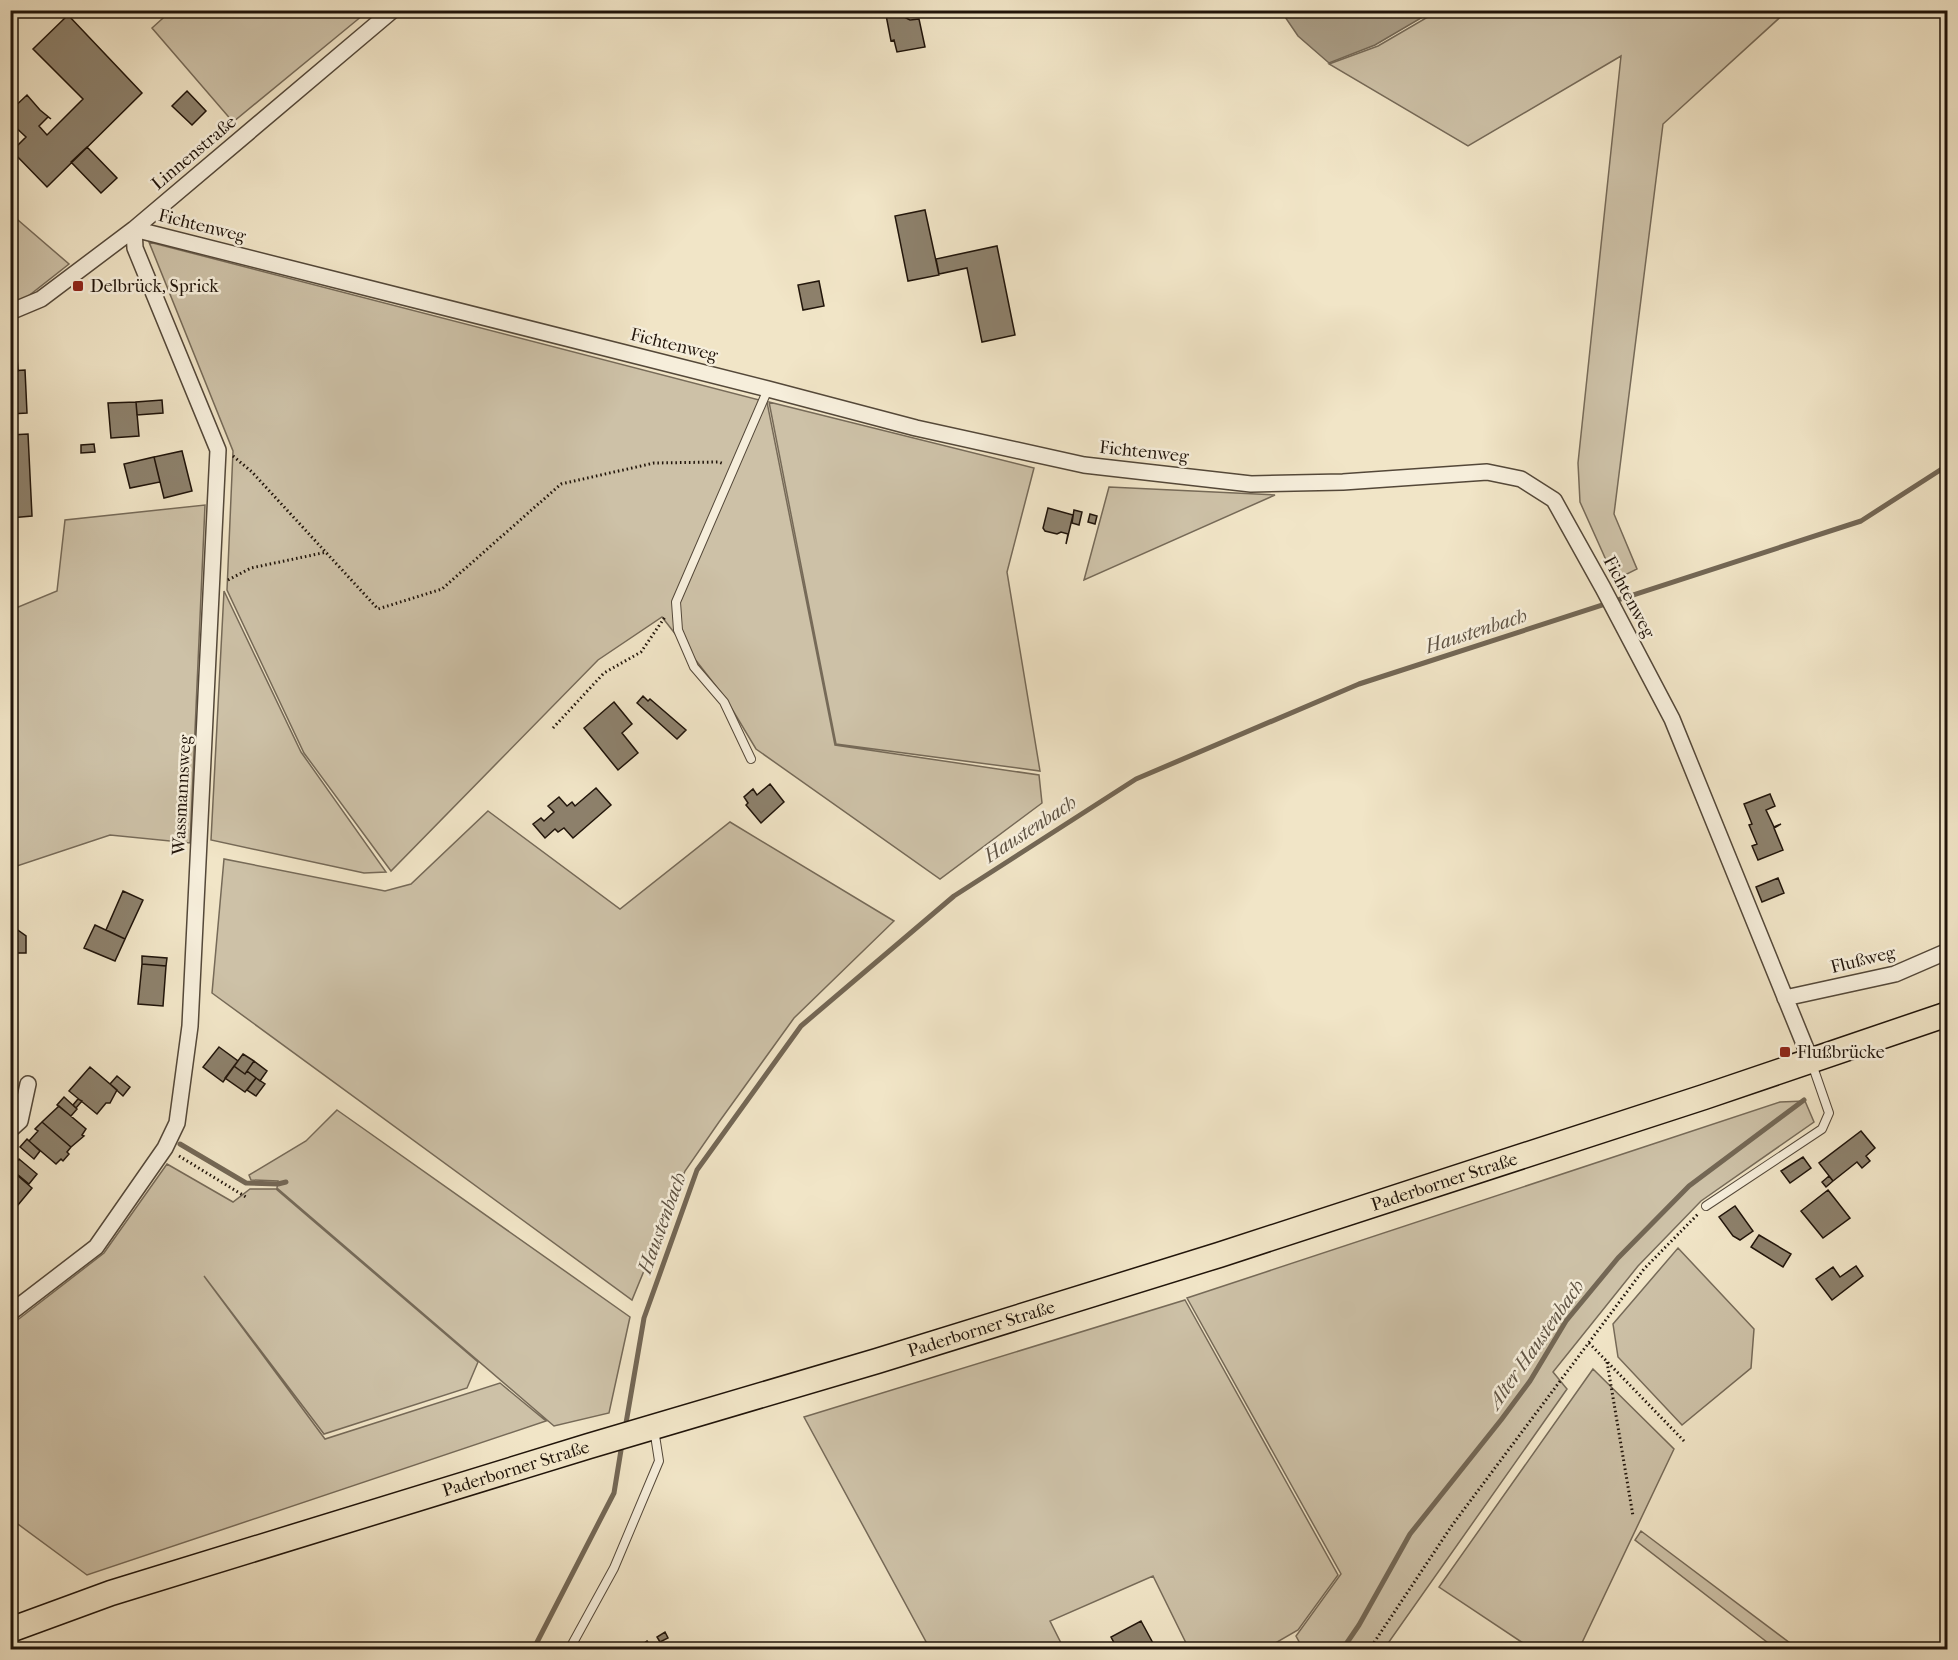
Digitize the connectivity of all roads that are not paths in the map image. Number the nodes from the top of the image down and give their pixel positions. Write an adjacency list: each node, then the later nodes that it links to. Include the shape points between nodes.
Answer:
1 (393, 10): 2 (street, Linnenstraße)
2 (134, 229): 3 (street, Linnenstraße, via 41,299); 4 (street, Fichtenweg); 13 (street, Wassmannsweg, via 135,248 218,450 190,1026 177,1123 165,1148 96,1247)
3 (10, 312)
4 (768, 388): 5 (lane, via 675,602 678,630 694,667 724,702); 7 (street, Fichtenweg, via 916,428 1084,465 1251,484 1486,472 1521,479 1554,500 1672,719)
5 (751, 759)
6 (1947, 951): 7 (street, Flußweg, via 1895,974)
7 (1785, 998): 9 (street, Fichtenweg)
8 (1947, 1014): 9 (main road, Paderborner Straße)
9 (1811, 1061): 12 (lane, via 1829,1113 1822,1129); 14 (main road, Paderborner Straße, via 1208,1258)
10 (28, 1084): 11 (street, via 20,1121)
11 (10, 1130)
12 (1706, 1206)
13 (10, 1313)
14 (650, 1428): 15 (main road, Paderborner Straße, via 111,1593); 16 (lane, via 659,1461 614,1568)
15 (10, 1630)
16 (569, 1650)

